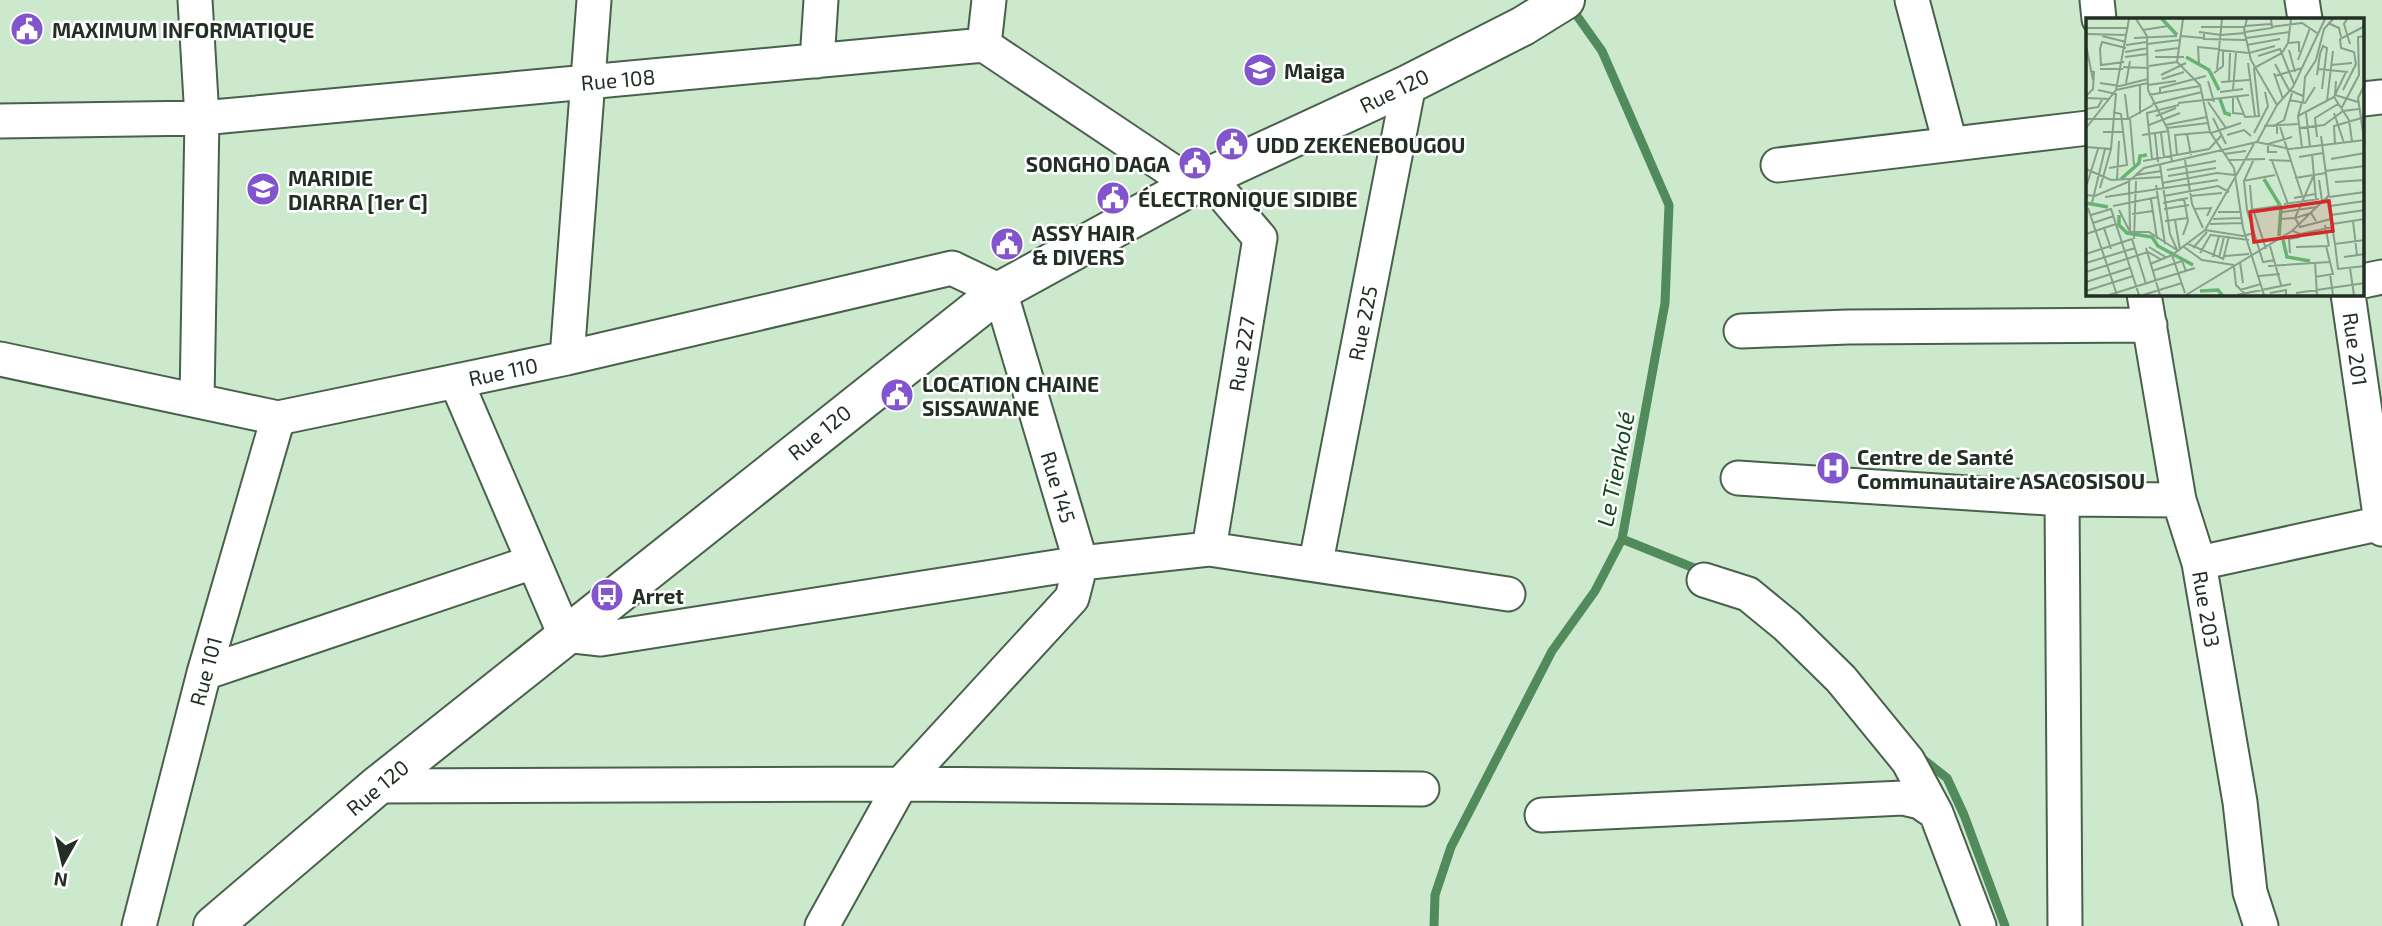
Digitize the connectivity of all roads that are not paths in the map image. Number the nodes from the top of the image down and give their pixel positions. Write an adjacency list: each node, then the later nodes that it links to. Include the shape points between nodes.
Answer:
1 (195, 0): 17 (street)
2 (594, 0): 13 (street)
3 (821, 0): 12 (street)
4 (989, 0): 11 (street)
5 (1565, 0): 14 (main road, Rue 120)
6 (1912, 0): 20 (street)
7 (2097, 0): 9 (street)
8 (2302, 0): 10 (street)
9 (2099, 18)
10 (2305, 18)
11 (984, 45): 12 (street, Rue 108); 22 (street)
12 (817, 61): 13 (street, Rue 108)
13 (589, 82): 17 (street, Rue 108); 29 (street)
14 (1409, 84): 22 (main road, Rue 120); 40 (street, Rue 225)
15 (2382, 97): 16 (street)
16 (2364, 99)
17 (202, 118): 18 (street, Rue 108); 32 (street)
18 (0, 121)
19 (2086, 128): 20 (street)
20 (1950, 143): 21 (street)
21 (1778, 165)
22 (1201, 181): 25 (main road, Rue 120); 38 (street, Rue 227, via 1260,238)
23 (2382, 277): 24 (street)
24 (2364, 281)
25 (1000, 291): 29 (street, Rue 110, via 953,268); 41 (street, Rue 145); 45 (main road, Rue 120)
26 (2348, 296): 37 (street, Rue 201)
27 (2147, 310): 28 (street); 36 (street, Rue 203)
28 (1741, 331)
29 (567, 358): 31 (street, Rue 110)
30 (0, 359): 32 (street, Rue 110)
31 (456, 381): 33 (street, Rue 110); 39 (street)
32 (197, 401): 33 (street, Rue 110)
33 (278, 418): 46 (street, Rue 101)
34 (1738, 478): 35 (street)
35 (2062, 499): 36 (street); 56 (street)
36 (2179, 500): 42 (street, Rue 203)
37 (2382, 525): 42 (street)
38 (1209, 549): 40 (street); 41 (street)
39 (533, 562): 45 (street); 46 (street)
40 (1316, 562): 44 (street)
41 (1082, 563): 45 (street, via 601,639); 47 (street, via 1072,598)
42 (2199, 563): 57 (street, Rue 203, via 2240,802 2250,892)
43 (1704, 580): 50 (street, via 1748,594 1841,679 1908,761)
44 (1508, 594)
45 (565, 635): 48 (main road, Rue 120)
46 (204, 673): 52 (street, Rue 101)
47 (901, 784): 48 (street); 49 (street); 54 (street)
48 (377, 786): 53 (main road, Rue 120)
49 (1422, 789)
50 (1936, 813): 51 (street, via 1920,802 1903,799); 55 (street)
51 (1542, 815)
52 (139, 926)
53 (213, 926)
54 (822, 926)
55 (1979, 926)
56 (2065, 926)
57 (2261, 926)

